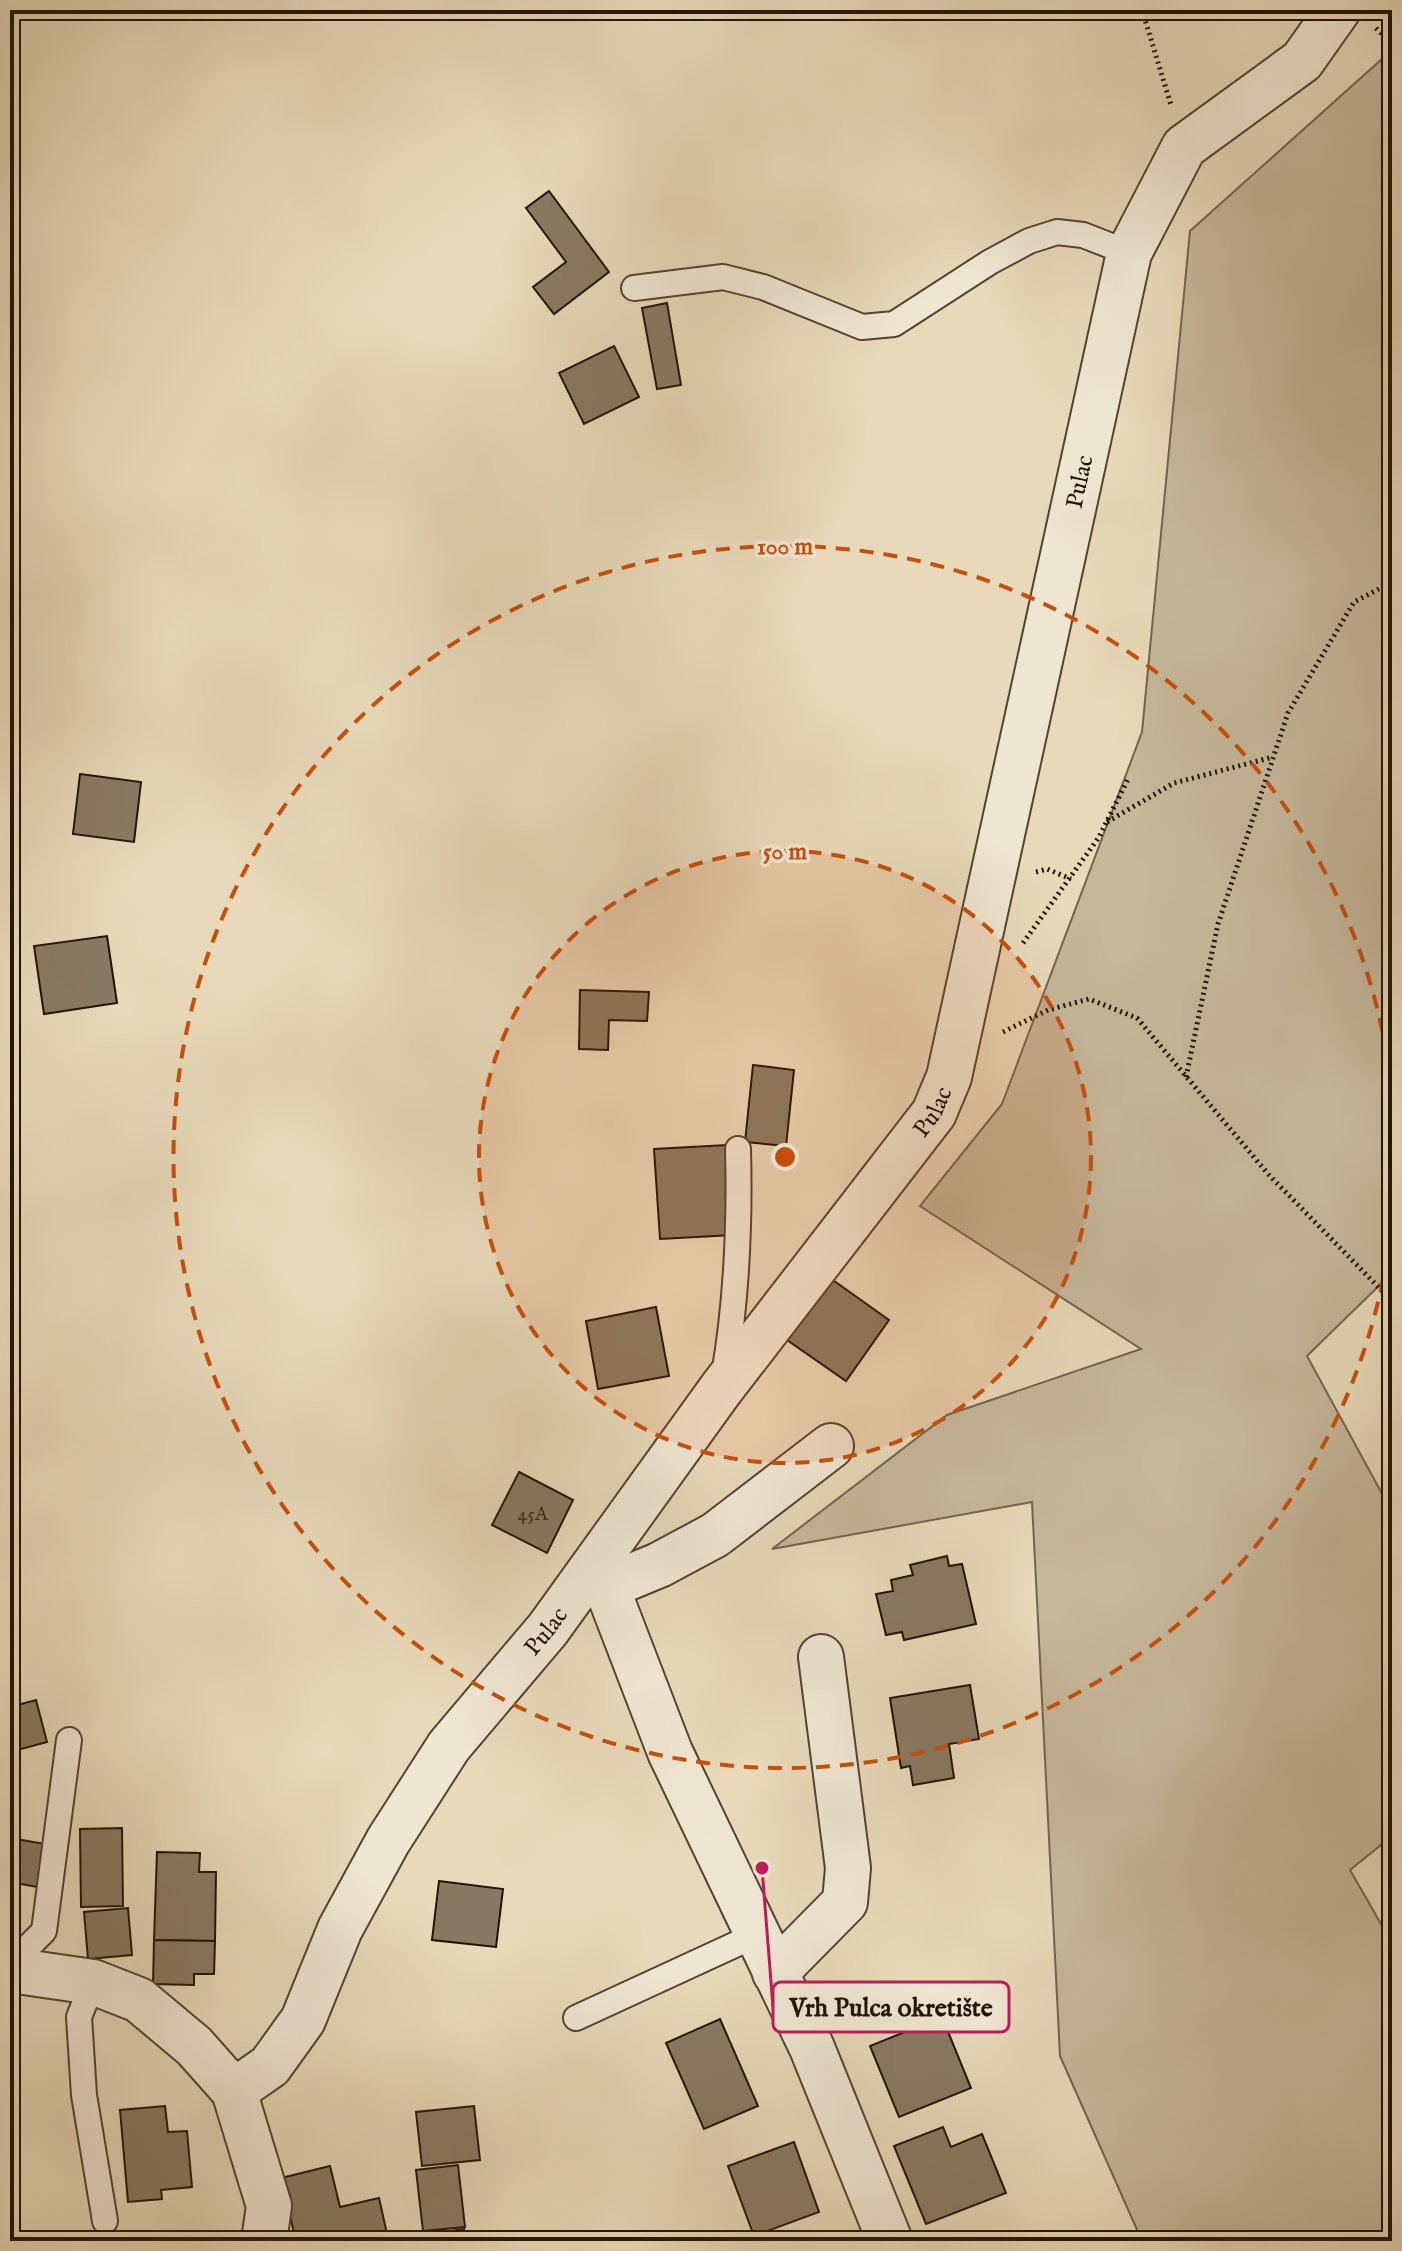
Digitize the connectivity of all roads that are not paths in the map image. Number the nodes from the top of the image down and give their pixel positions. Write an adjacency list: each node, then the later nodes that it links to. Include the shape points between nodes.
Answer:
1 (1338, 10): 2 (street, Pulac, via 1302,61 1184,147)
2 (1129, 253): 3 (lane, via 1083,235 1057,232 990,262 894,324 862,327 763,287 723,277); 5 (street, Pulac, via 949,1077 934,1113)
3 (634, 288)
4 (738, 1149): 5 (lane, via 740,1247)
5 (721, 1389): 7 (street, Pulac)
6 (831, 1446): 7 (street, via 715,1535 659,1565)
7 (602, 1574): 10 (street, via 670,1752); 14 (street, Pulac, via 449,1746 340,1929 303,2020 270,2066)
8 (821, 1657): 10 (street, via 848,1868 845,1902)
9 (69, 1740): 11 (lane, via 44,1931)
10 (766, 1954): 13 (lane); 17 (street, via 812,2048)
11 (10, 1967): 12 (street)
12 (93, 1982): 14 (street, via 139,2000 194,2046); 15 (lane, via 79,2017 84,2095)
13 (576, 2018)
14 (234, 2091): 16 (street, via 269,2206)
15 (105, 2221)
16 (264, 2241)
17 (890, 2241)

